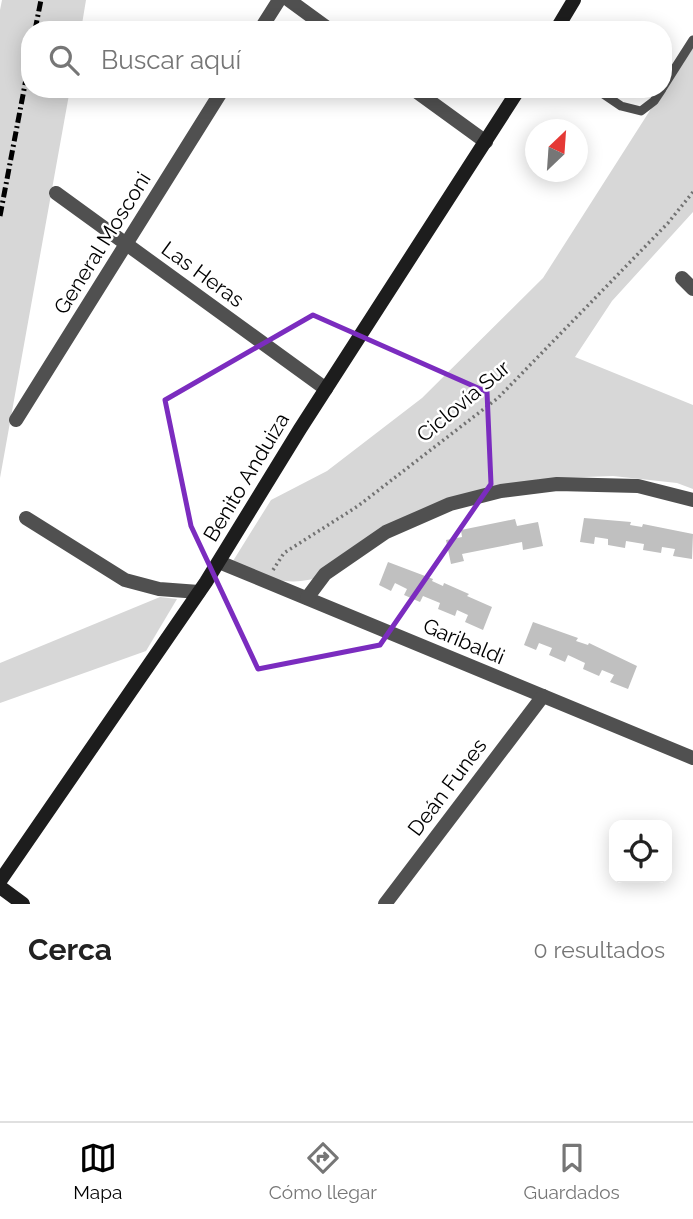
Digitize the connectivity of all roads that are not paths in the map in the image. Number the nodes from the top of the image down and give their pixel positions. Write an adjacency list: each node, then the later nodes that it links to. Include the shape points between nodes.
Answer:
1 (278, 0): 4 (street)
2 (289, 0): 5 (street)
3 (574, 0): 6 (street)
4 (265, 21)
5 (318, 21)
6 (561, 21)
7 (693, 40): 8 (lane)
8 (672, 73)
9 (217, 98): 16 (street, General Mosconi)
10 (425, 98): 14 (street)
11 (513, 98): 14 (street, Benito Anduiza)
12 (609, 98): 13 (lane, via 641,111)
13 (656, 98)
14 (486, 142): 19 (street, Benito Anduiza)
15 (56, 193): 16 (street, Las Heras)
16 (126, 244): 19 (street, Las Heras); 20 (street, General Mosconi)
17 (682, 278): 18 (street)
18 (693, 289)
19 (326, 389): 23 (street, Benito Anduiza)
20 (16, 420)
21 (693, 500): 25 (street, via 638,486 557,484 450,503 386,532 325,574)
22 (26, 517): 24 (street, via 125,580)
23 (219, 562): 24 (street, Benito Anduiza); 25 (street, Garibaldi)
24 (199, 592): 28 (street, Benito Anduiza)
25 (307, 598): 26 (street, Garibaldi)
26 (543, 696): 27 (street, Garibaldi); 30 (street, Deán Funes)
27 (693, 758)
28 (0, 884): 29 (street)
29 (23, 904)
30 (385, 904)

